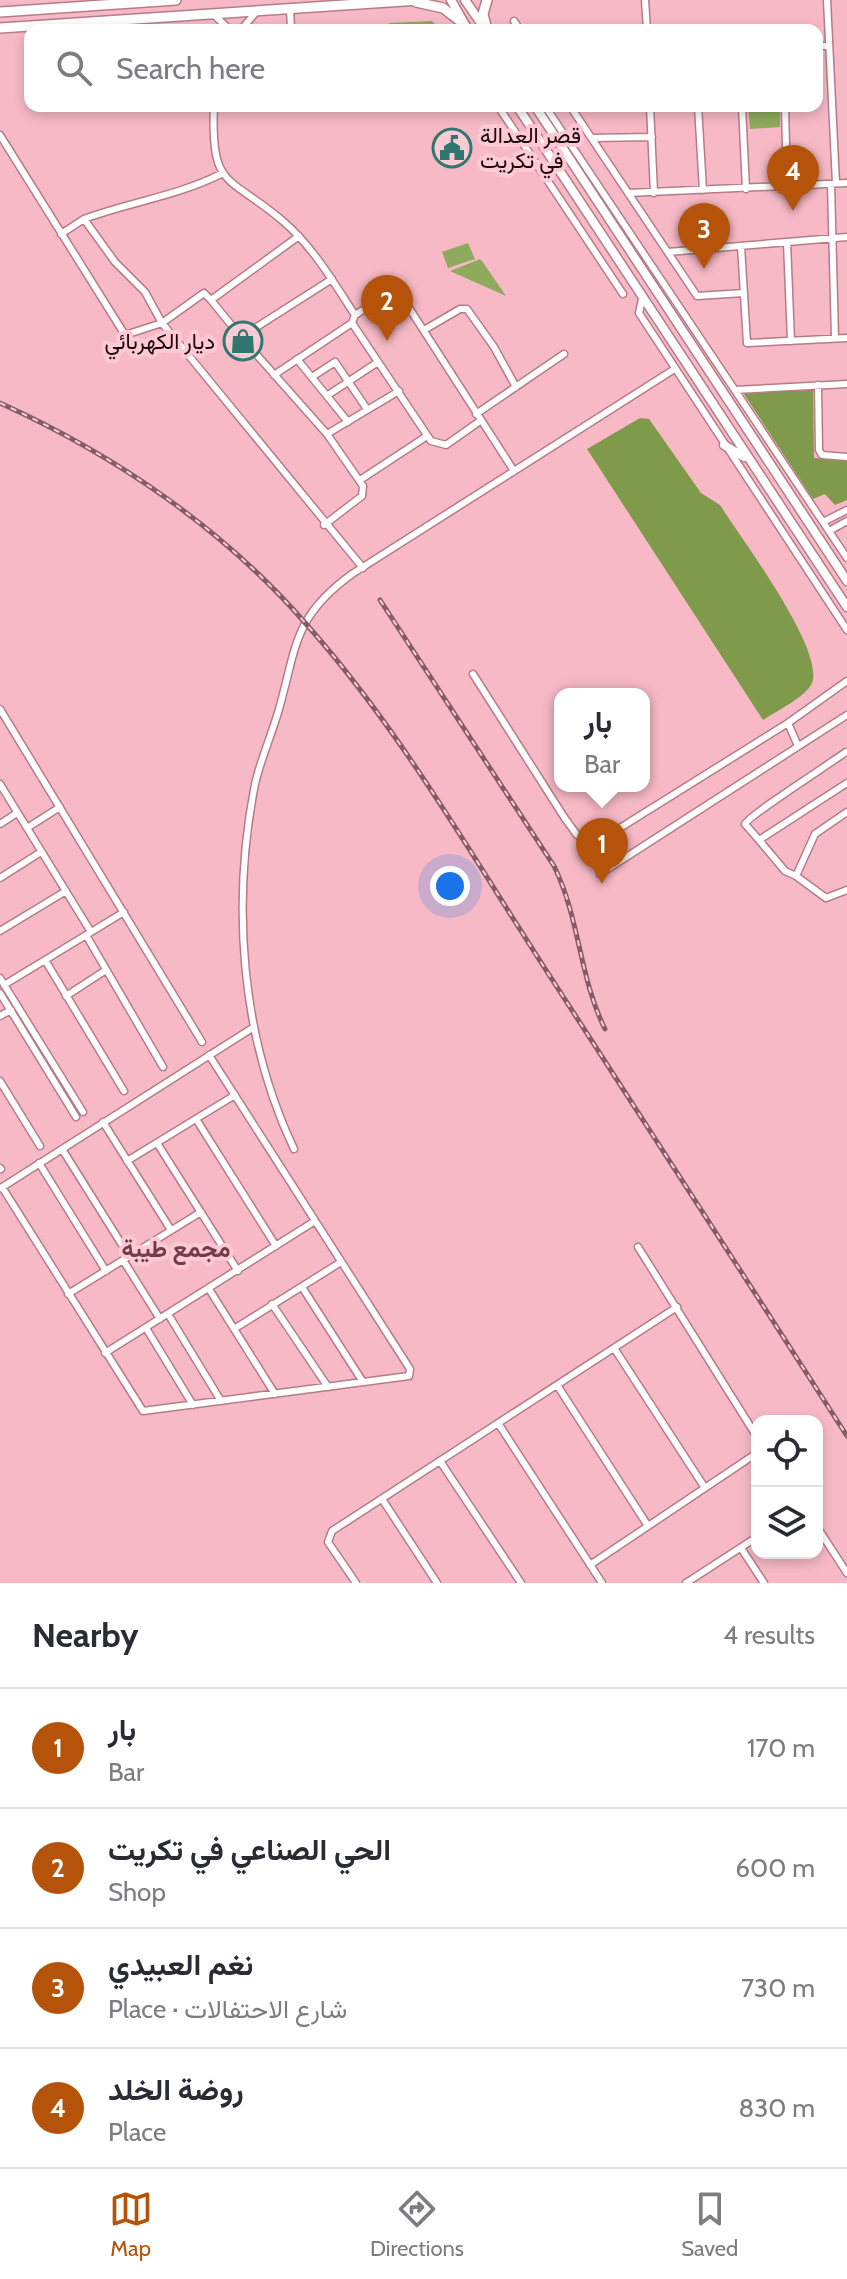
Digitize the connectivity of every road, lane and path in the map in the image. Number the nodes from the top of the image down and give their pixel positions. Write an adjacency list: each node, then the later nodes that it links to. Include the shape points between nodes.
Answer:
1 (9, 0): 13 (street)
2 (176, 0): 11 (main road)
3 (419, 0): 9 (main road)
4 (451, 0): 22 (main road)
5 (465, 0): 23 (main road)
6 (487, 0): 24 (main road)
7 (645, 0): 26 (street)
8 (827, 0): 30 (street)
9 (404, 1): 10 (main road); 21 (main road, via 443,8)
10 (290, 8): 12 (main road); 20 (street)
11 (38, 10): 13 (main road); 16 (main road)
12 (259, 10): 14 (main road); 19 (street)
13 (5, 11)
14 (210, 12): 17 (main road); 18 (street)
15 (514, 21): 25 (street)
16 (39, 24)
17 (52, 24)
18 (223, 24)
19 (246, 24)
20 (291, 24)
21 (462, 24)
22 (464, 24)
23 (482, 24)
24 (485, 24)
25 (516, 24)
26 (647, 24)
27 (24, 26): 28 (main road)
28 (0, 28)
29 (823, 46): 30 (street)
30 (829, 46): 45 (street)
31 (214, 112): 44 (street, via 213,149)
32 (502, 112): 64 (street)
33 (521, 112): 61 (main road)
34 (539, 112): 59 (main road)
35 (549, 112): 85 (street)
36 (574, 112): 43 (street)
37 (650, 112): 42 (street)
38 (698, 112): 49 (street)
39 (742, 112): 48 (street)
40 (785, 112): 47 (street)
41 (0, 135): 53 (street)
42 (652, 137): 43 (street); 51 (street)
43 (592, 138): 50 (street)
44 (221, 174): 52 (street, via 184,192); 54 (street)
45 (833, 183): 46 (street); 47 (street); 56 (street)
46 (847, 183)
47 (787, 185): 48 (street)
48 (746, 189): 49 (street)
49 (703, 190): 51 (street)
50 (628, 193): 51 (street); 60 (street)
51 (654, 193)
52 (84, 219): 53 (street); 68 (street, via 145,292)
53 (61, 234): 68 (street, via 125,335)
54 (299, 236): 62 (street); 66 (street)
55 (847, 237): 56 (street)
56 (832, 238): 57 (street); 72 (street)
57 (787, 242): 58 (street); 74 (street)
58 (741, 246): 60 (street); 63 (street)
59 (625, 247): 61 (main road); 102 (main road)
60 (668, 252): 63 (street, via 697,296)
61 (612, 254): 65 (main road)
62 (332, 279): 67 (street); 71 (street)
63 (744, 293): 74 (street, via 747,343)
64 (623, 294)
65 (642, 299): 78 (street, via 639,313); 95 (main road)
66 (211, 300): 68 (street, via 204,293); 71 (street)
67 (355, 315): 69 (street); 70 (street, via 398,296)
68 (162, 323): 101 (street)
69 (352, 323): 76 (street); 77 (street)
70 (424, 330): 84 (street, via 467,309); 89 (street)
71 (241, 337): 79 (street)
72 (835, 338): 73 (street); 74 (street)
73 (847, 338)
74 (791, 341)
75 (564, 354): 84 (street)
76 (297, 359): 79 (street); 80 (street)
77 (378, 362): 81 (street); 86 (street)
78 (673, 370): 93 (street); 96 (street)
79 (274, 375): 91 (street)
80 (312, 377): 81 (street, via 335,362); 87 (street)
81 (348, 381): 87 (street); 88 (street)
82 (847, 384): 83 (street)
83 (818, 385): 85 (street); 94 (street, via 819,450 822,455)
84 (516, 387): 89 (street)
85 (735, 390): 100 (street)
86 (399, 391): 88 (street); 92 (street)
87 (328, 395): 90 (street)
88 (367, 409): 90 (street)
89 (478, 418): 92 (street, via 444,446); 96 (street)
90 (348, 422): 91 (street)
91 (327, 434): 97 (street)
92 (427, 436): 97 (street)
93 (724, 445): 95 (main road); 108 (street)
94 (847, 457)
95 (748, 459): 107 (main road)
96 (514, 471): 105 (street)
97 (360, 480): 101 (street, via 362,496)
98 (847, 510): 100 (street)
99 (847, 521): 103 (street)
100 (823, 522): 102 (main road); 103 (street)
101 (324, 525): 105 (street)
102 (811, 526): 106 (main road)
103 (829, 531): 104 (street)
104 (847, 558)
105 (363, 568): 140 (street, via 333,589 302,627 256,783 242,903)
106 (847, 581)
107 (847, 607)
108 (847, 630)
109 (473, 674): 113 (street, via 564,817 587,840 612,833)
110 (847, 681): 113 (street)
111 (0, 709): 118 (street)
112 (847, 715): 114 (street)
113 (788, 723): 114 (street)
114 (798, 746): 125 (street)
115 (846, 752): 123 (street, via 749,816 745,824)
116 (847, 783): 123 (street)
117 (0, 784): 120 (street)
118 (60, 807): 122 (street); 130 (street)
119 (847, 812): 126 (street, via 815,834)
120 (17, 813): 121 (street); 122 (street)
121 (0, 824)
122 (27, 828): 124 (street)
123 (759, 840): 126 (street, via 785,871)
124 (41, 852): 127 (street); 129 (street)
125 (600, 874)
126 (796, 876): 128 (street, via 826,898)
127 (0, 878)
128 (847, 890)
129 (66, 891): 131 (street); 132 (street)
130 (124, 912): 132 (street); 141 (street)
131 (0, 931)
132 (89, 934): 133 (street); 134 (street)
133 (45, 960): 135 (street); 137 (street)
134 (106, 970): 137 (street); 143 (street)
135 (2, 981): 138 (street)
136 (0, 993): 138 (street)
137 (66, 996): 145 (street)
138 (14, 1008): 139 (street); 147 (street); 148 (street)
139 (0, 1016)
140 (254, 1027): 142 (street); 154 (street, via 271,1092)
141 (202, 1042)
142 (209, 1055): 146 (street); 150 (street)
143 (163, 1067)
144 (0, 1081): 152 (street)
145 (124, 1091)
146 (235, 1095): 149 (street); 159 (street)
147 (83, 1112)
148 (76, 1117)
149 (196, 1119): 151 (street); 161 (street)
150 (103, 1122): 153 (street); 155 (street)
151 (157, 1143): 155 (street); 158 (street)
152 (40, 1146)
153 (62, 1149): 156 (street); 163 (street)
154 (294, 1149)
155 (127, 1161): 160 (street)
156 (39, 1163): 157 (street); 165 (street)
157 (1, 1188): 169 (street)
158 (201, 1212): 160 (street); 166 (street)
159 (315, 1221): 161 (street); 164 (street)
160 (171, 1230): 163 (street)
161 (276, 1246): 166 (street)
162 (638, 1247): 171 (street)
163 (126, 1258): 165 (street); 173 (street)
164 (341, 1262): 167 (street); 178 (street, via 411,1372 408,1377)
165 (106, 1271): 169 (street)
166 (238, 1271): 168 (street)
167 (302, 1287): 170 (street); 178 (street)
168 (209, 1289): 172 (street); 175 (street)
169 (68, 1294): 177 (street)
170 (272, 1304): 175 (street); 180 (street)
171 (677, 1307): 176 (street); 185 (street)
172 (168, 1314): 173 (street); 182 (street)
173 (160, 1319): 174 (street)
174 (146, 1328): 177 (street); 183 (street)
175 (234, 1329): 181 (street)
176 (614, 1348): 179 (street); 188 (street)
177 (105, 1353): 183 (street, via 143,1411)
178 (363, 1382): 180 (street)
179 (557, 1385): 184 (street); 190 (street)
180 (328, 1387): 181 (street)
181 (275, 1394): 182 (street)
182 (221, 1401): 183 (street)
183 (193, 1405)
184 (498, 1423): 187 (street); 194 (street)
185 (751, 1427)
186 (751, 1457): 188 (street)
187 (440, 1461): 189 (street); 198 (street)
188 (705, 1488): 190 (street)
189 (382, 1499): 196 (street, via 328,1537); 197 (street)
190 (648, 1526): 194 (street)
191 (823, 1536): 195 (street)
192 (751, 1541): 193 (street)
193 (741, 1548): 200 (street); 201 (street)
194 (590, 1565): 199 (street)
195 (847, 1573)
196 (356, 1583)
197 (437, 1583)
198 (521, 1583)
199 (602, 1583)
200 (686, 1583)
201 (764, 1583)

